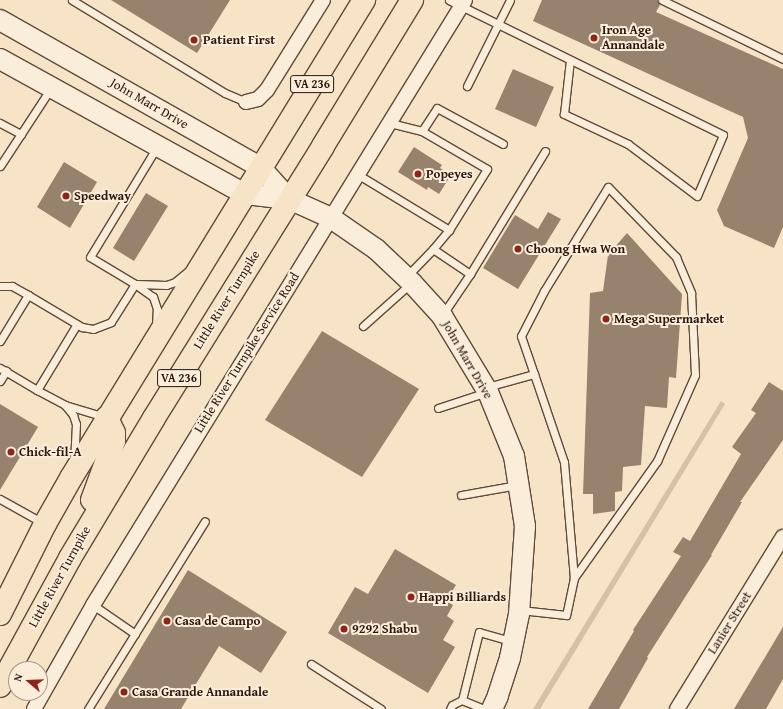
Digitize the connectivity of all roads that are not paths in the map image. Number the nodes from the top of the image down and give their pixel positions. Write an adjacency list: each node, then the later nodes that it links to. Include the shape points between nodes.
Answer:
1 (72, 0): 15 (lane, via 225,93)
2 (323, 0): 15 (street, via 267,90 258,99)
3 (364, 0): 24 (main road, VA 236)
4 (412, 0): 27 (main road, Little River Turnpike / VA 236)
5 (510, 0): 9 (lane)
6 (662, 0): 11 (lane)
7 (458, 2): 9 (lane); 17 (street, Little River Turnpike Service Road)
8 (0, 20): 24 (street, John Marr Drive)
9 (498, 25): 12 (lane); 13 (lane)
10 (0, 58): 14 (street, John Marr Drive)
11 (783, 59)
12 (570, 60): 12 (lane, via 564,114 628,144 697,196 723,135)
13 (467, 86)
14 (51, 87): 19 (lane); 21 (street, John Marr Drive)
15 (246, 102)
16 (0, 123): 19 (lane)
17 (390, 123): 18 (lane); 25 (street, Little River Turnpike Service Road)
18 (422, 131): 20 (lane, via 437,108); 29 (lane, via 487,170)
19 (20, 134): 23 (lane)
20 (503, 144)
21 (157, 147): 26 (street, John Marr Drive); 34 (lane, via 90,257)
22 (545, 151): 32 (lane)
23 (0, 166)
24 (260, 167): 26 (main road, VA 236); 27 (street, John Marr Drive)
25 (357, 174): 28 (street, Little River Turnpike Service Road); 29 (lane)
26 (245, 194): 27 (street, John Marr Drive); 31 (main road, VA 236)
27 (289, 199): 28 (street, John Marr Drive); 57 (main road, Little River Turnpike / VA 236)
28 (330, 218): 33 (street, John Marr Drive, via 376,249); 59 (street, Little River Turnpike Service Road)
29 (449, 230): 30 (lane)
30 (433, 249): 32 (lane); 33 (lane)
31 (208, 253): 34 (lane, via 171,283); 41 (main road, VA 236)
32 (470, 274): 37 (lane)
33 (409, 280): 37 (street, John Marr Drive); 39 (lane)
34 (135, 284): 38 (lane, via 111,322 93,329); 41 (lane, via 150,294 155,301 157,318)
35 (0, 286): 36 (lane, via 12,286)
36 (28, 294): 38 (lane); 40 (lane)
37 (442, 316): 46 (street, John Marr Drive)
38 (77, 324): 45 (lane)
39 (363, 326)
40 (0, 341)
41 (154, 342): 49 (main road, VA 236)
42 (3, 370): 44 (lane); 45 (lane)
43 (534, 374): 46 (lane); 58 (lane, via 564,462); 58 (lane, via 521,336 544,291 608,187 676,257 691,293 695,375 657,461)
44 (0, 381)
45 (37, 390): 47 (lane)
46 (486, 390): 48 (lane); 51 (street, John Marr Drive, via 514,456)
47 (65, 405): 49 (lane); 50 (lane, via 73,415 77,429)
48 (438, 408)
49 (107, 418): 50 (main road, VA 236); 57 (main road, via 114,433 111,451)
50 (71, 478): 55 (main road, VA 236)
51 (519, 485): 52 (lane); 60 (street, John Marr Drive, via 525,526)
52 (461, 496)
53 (0, 499): 55 (lane)
54 (205, 520): 62 (lane)
55 (45, 524): 61 (main road, VA 236)
56 (783, 537): 73 (street, Lanier Street)
57 (70, 558): 65 (main road, Little River Turnpike / VA 236)
58 (574, 578): 60 (lane, via 566,615)
59 (93, 605): 62 (lane); 67 (street, Little River Turnpike Service Road)
60 (520, 610): 63 (street, John Marr Drive)
61 (0, 614)
62 (135, 634): 68 (lane)
63 (513, 642): 66 (lane, via 480,632); 72 (street, John Marr Drive)
64 (311, 664): 69 (lane)
65 (0, 686)
66 (462, 700): 70 (lane); 71 (lane)
67 (34, 709)
68 (88, 709)
69 (381, 709)
70 (450, 709)
71 (484, 709)
72 (492, 709)
73 (677, 709)

